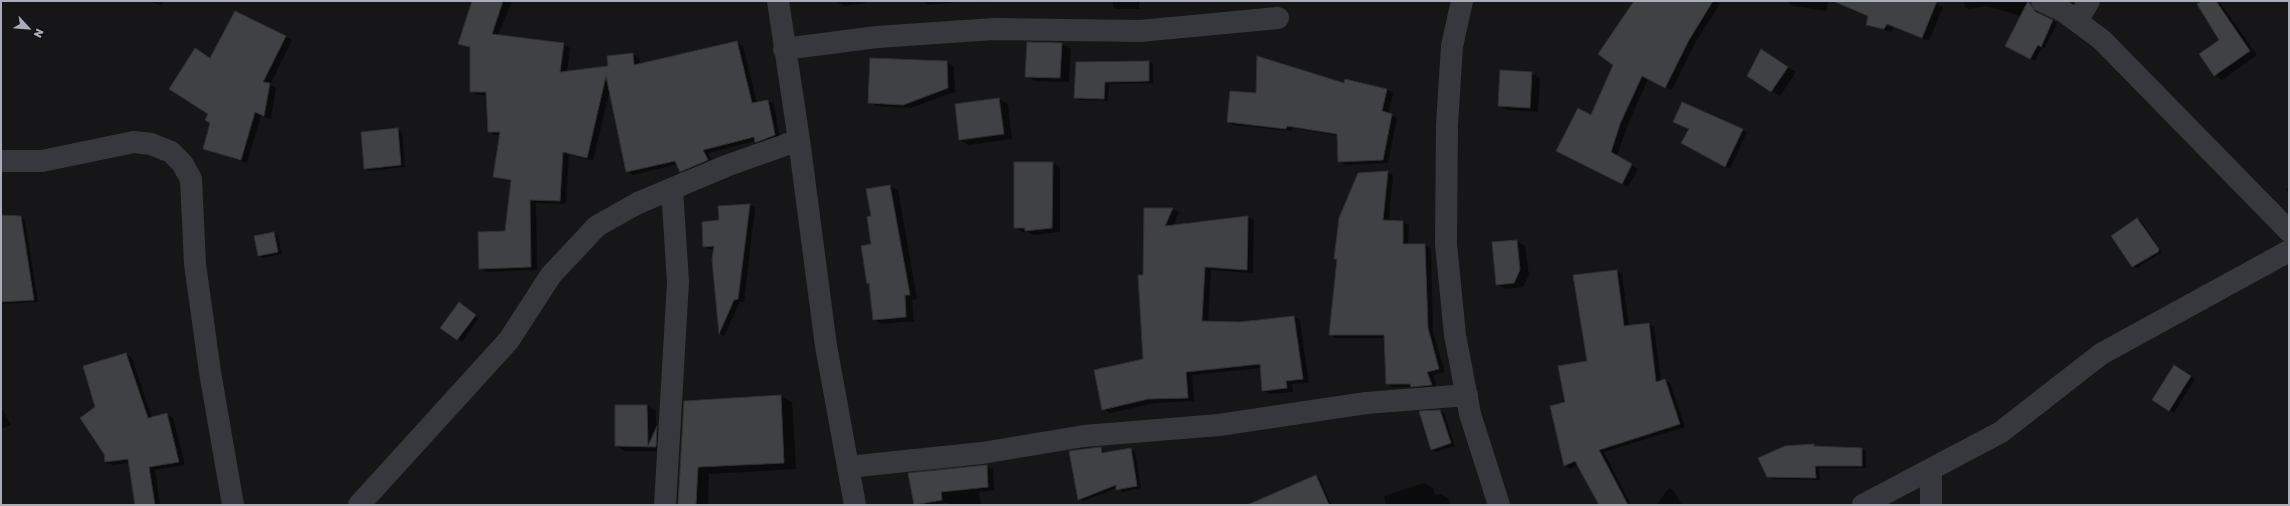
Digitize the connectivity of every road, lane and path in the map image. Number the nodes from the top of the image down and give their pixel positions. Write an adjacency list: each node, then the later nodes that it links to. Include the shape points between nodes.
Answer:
1 (778, 1): 7 (street)
2 (1462, 1): 13 (street, via 1452,46 1447,125 1446,244 1456,335)
3 (2042, 1): 6 (street)
4 (2089, 1): 6 (street)
5 (1278, 18): 7 (street, via 1140,31 994,29 877,37)
6 (2076, 21): 11 (street, via 2102,40 2158,95)
7 (784, 49): 8 (street)
8 (799, 140): 10 (street, via 726,166); 14 (street, via 826,346)
9 (1, 161): 16 (street, via 42,161 134,142 151,144 171,152 182,163 191,179 195,264 210,372)
10 (672, 189): 17 (street, via 638,203 597,226 552,275 509,340); 18 (street, via 678,282)
11 (2289, 231)
12 (2289, 251): 15 (street, via 2101,354 2002,432)
13 (1467, 395): 14 (street, via 1366,403 1219,425 1084,436 982,453); 20 (street, via 1470,414)
14 (848, 467): 19 (street)
15 (1931, 470): 21 (street); 22 (street)
16 (233, 505)
17 (360, 505)
18 (665, 505)
19 (855, 505)
20 (1499, 505)
21 (1863, 505)
22 (1931, 505)

